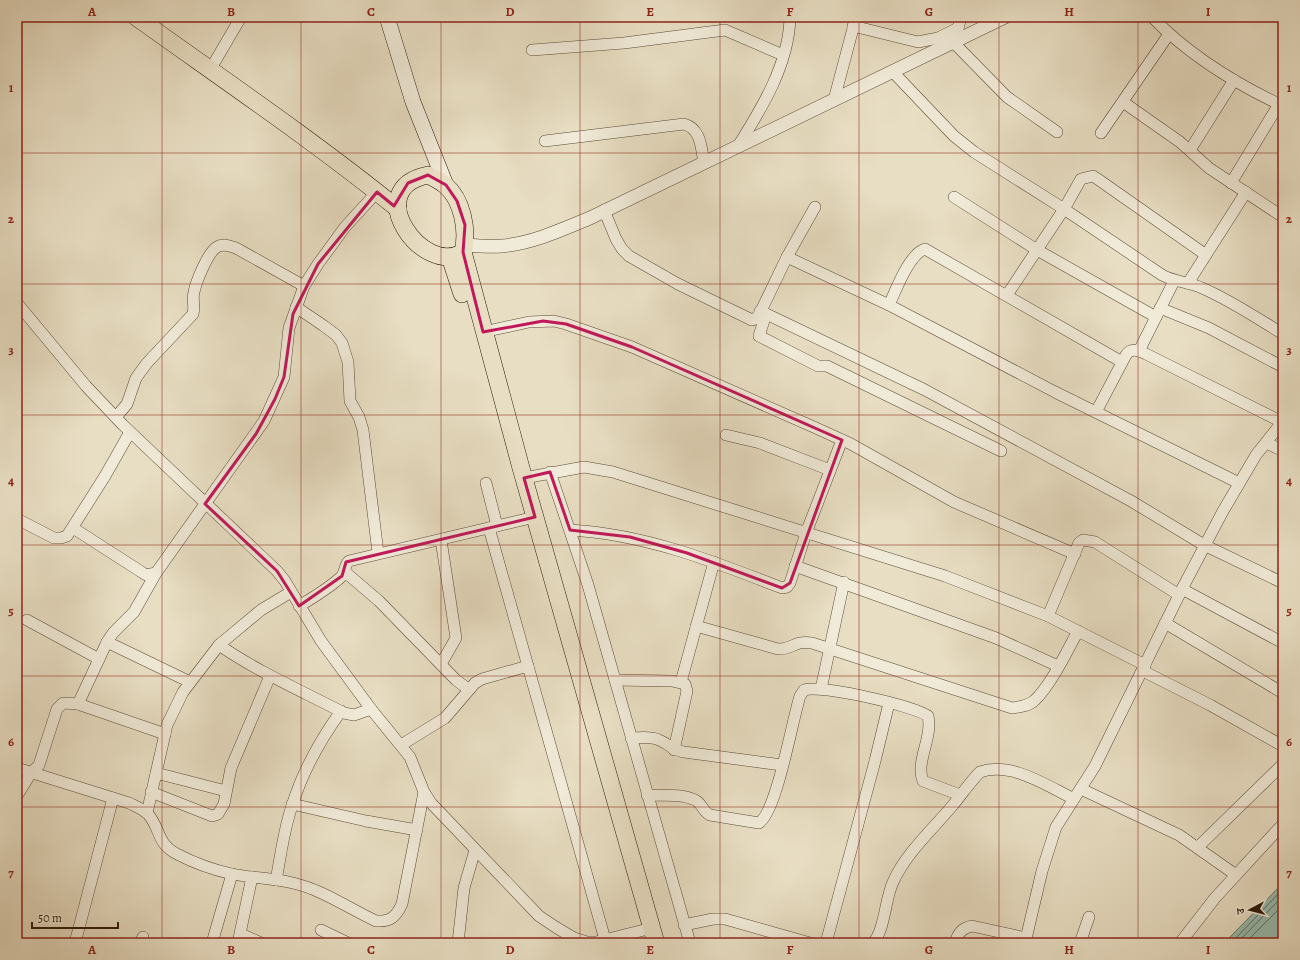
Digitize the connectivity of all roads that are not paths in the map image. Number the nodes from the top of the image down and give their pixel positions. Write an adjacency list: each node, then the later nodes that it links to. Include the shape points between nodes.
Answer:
1 (136, 17): 13 (main road)
2 (241, 17): 13 (street)
3 (387, 17): 26 (main road, via 413,102)
4 (790, 17): 12 (street)
5 (1005, 17): 10 (street)
6 (1152, 17): 9 (street)
7 (854, 22): 8 (street, via 918,42 938,38); 16 (street)
8 (960, 22): 10 (street)
9 (1170, 34): 15 (street, via 1208,64); 17 (street)
10 (954, 42): 14 (street); 19 (street, via 1007,97)
11 (532, 50): 12 (street, via 624,43 725,30)
12 (783, 54): 22 (street, via 763,105)
13 (210, 70): 27 (main road)
14 (893, 72): 16 (street); 32 (street, via 968,148)
15 (1234, 80): 18 (street); 23 (street)
16 (834, 100): 22 (street)
17 (1123, 102): 20 (street); 23 (street)
18 (1281, 105): 25 (street)
19 (1057, 132)
20 (1101, 133)
21 (545, 140): 24 (street, via 684,124 695,130)
22 (738, 146): 24 (street)
23 (1190, 150): 25 (street, via 1209,168)
24 (704, 163): 33 (street)
25 (1231, 183): 28 (street)
26 (446, 185): 31 (main road, via 428,175 416,178 401,190); 36 (main road, via 457,201 465,225)
27 (377, 192): 31 (main road); 41 (street, via 345,227)
28 (1246, 192): 34 (street); 37 (street)
29 (954, 198): 35 (street)
30 (815, 207): 38 (street)
31 (398, 209): 36 (main road, via 402,224 423,248 439,256)
32 (1064, 209): 35 (street); 37 (street, via 1081,179 1093,176); 39 (street)
33 (604, 210): 36 (street, via 551,234 524,242); 46 (street, via 616,239 629,256 748,319 755,319)
34 (1283, 217)
35 (1037, 250): 42 (street); 47 (street)
36 (459, 252): 48 (main road); 68 (main road, via 458,278)
37 (1206, 255): 40 (street)
38 (787, 257): 44 (street); 46 (street)
39 (1174, 281): 40 (street); 47 (street)
40 (1188, 283): 49 (street, via 1211,292)
41 (304, 286): 45 (street); 54 (street, via 236,248 228,245 212,251 194,292 193,314 147,363 136,378 127,404)
42 (1007, 295): 44 (street, via 925,249 919,251 909,264); 51 (street)
43 (17, 303): 54 (street)
44 (889, 305): 53 (street)
45 (296, 307): 67 (street, via 289,328 284,377 274,399 256,434); 76 (street, via 336,336 346,353 350,402 360,417 363,430)
46 (763, 313): 60 (street, via 759,336 818,366 827,366); 75 (street, via 925,390 1131,501)
47 (1158, 313): 50 (street); 52 (street, via 1209,328)
48 (484, 332): 58 (street, via 543,321 566,324 632,347); 64 (main road)
49 (1283, 334)
50 (1139, 351): 51 (street, via 1128,351); 55 (street)
51 (1122, 362): 53 (street)
52 (1283, 367)
53 (1096, 412): 66 (street)
54 (116, 418): 56 (street)
55 (1283, 422): 59 (street)
56 (130, 432): 67 (street); 71 (street)
57 (726, 435): 62 (street, via 760,443)
58 (842, 440): 62 (street); 77 (street, via 954,502)
59 (1267, 443): 61 (street); 66 (street, via 1256,455)
60 (1001, 451)
61 (1283, 451)
62 (830, 470): 73 (street)
63 (550, 472): 64 (street); 72 (street); 73 (street, via 595,468)
64 (524, 478): 68 (main road)
65 (486, 483): 70 (street)
66 (1239, 483): 75 (street)
67 (205, 504): 81 (street); 84 (street, via 277,571)
68 (530, 518): 70 (street); 144 (main road)
69 (17, 519): 71 (street, via 54,538 67,536)
70 (493, 527): 74 (street); 98 (street)
71 (73, 528): 81 (street, via 140,571)
72 (570, 530): 78 (street, via 630,537); 102 (street)
73 (806, 533): 79 (street); 87 (street, via 945,576)
74 (441, 540): 76 (street); 97 (street, via 456,638)
75 (1204, 545): 83 (street); 85 (street)
76 (378, 553): 80 (street, via 349,561 346,563)
77 (1075, 554): 85 (street, via 1083,540 1095,542); 87 (street)
78 (714, 562): 79 (street, via 782,588 790,583); 90 (street)
79 (795, 566): 82 (street)
80 (345, 572): 86 (street, via 324,591); 97 (street, via 379,601)
81 (156, 574): 92 (street, via 134,612)
82 (844, 582): 95 (street); 99 (street, via 996,638)
83 (1283, 583)
84 (291, 592): 86 (street); 94 (street, via 261,610)
85 (1180, 592): 89 (street); 93 (street)
86 (299, 606): 110 (street, via 321,641)
87 (1048, 616): 91 (street)
88 (27, 620): 96 (street)
89 (1165, 623): 100 (street); 107 (street)
90 (696, 626): 95 (street, via 778,649 785,649 797,642); 104 (street)
91 (1078, 631): 99 (street); 100 (street)
92 (106, 642): 96 (street); 103 (street)
93 (1283, 643)
94 (219, 645): 101 (street); 103 (street)
95 (831, 648): 99 (street, via 1012,708 1022,707 1034,701 1044,690); 106 (street)
96 (99, 659): 109 (street)
97 (441, 664): 105 (street)
98 (528, 666): 105 (street, via 482,680); 148 (street)
99 (1058, 666)
100 (1144, 668): 115 (street); 122 (street, via 1096,766)
101 (270, 676): 111 (street); 123 (street, via 231,768)
102 (615, 680): 104 (street); 113 (street)
103 (190, 682): 112 (street, via 172,712)
104 (681, 682): 116 (street, via 685,684 687,691)
105 (468, 689): 114 (street, via 445,718)
106 (821, 689): 108 (street); 118 (street, via 809,688 800,696)
107 (1283, 693)
108 (889, 703): 128 (street, via 928,716 929,735 920,775 923,781); 156 (street, via 872,776)
109 (78, 704): 112 (street); 120 (street, via 68,702 59,705 39,765)
110 (371, 709): 111 (street, via 354,715); 114 (street)
111 (341, 711): 131 (street, via 312,759)
112 (165, 734): 121 (street)
113 (630, 738): 116 (street, via 661,740); 126 (street)
114 (401, 745): 125 (street, via 410,757)
115 (1283, 746)
116 (674, 750): 118 (street)
117 (1283, 764): 135 (street)
118 (782, 765): 126 (street, via 769,812 760,823 710,815 705,813 700,804 689,798)
119 (17, 768): 120 (street)
120 (31, 773): 127 (street); 129 (street)
121 (156, 773): 123 (street); 124 (street)
122 (1081, 789): 130 (street); 135 (street)
123 (226, 790): 124 (street, via 221,811 212,816)
124 (151, 792): 132 (street)
125 (424, 792): 134 (street); 136 (street, via 431,804)
126 (647, 795): 142 (street)
127 (17, 796)
128 (960, 796): 130 (street, via 980,772 999,769 1018,773); 157 (street, via 930,830 893,882 879,933)
129 (113, 798): 132 (street); 149 (street)
130 (1074, 799): 147 (street, via 1056,827 1049,845)
131 (292, 804): 134 (street); 140 (street)
132 (147, 813): 137 (street, via 160,839 170,850)
133 (1283, 824): 138 (street)
134 (417, 830): 140 (street, via 402,904 398,914 385,922 376,921 326,894 292,882)
135 (1198, 847): 138 (street)
136 (475, 850): 146 (street, via 539,916); 153 (street, via 464,888)
137 (232, 874): 139 (street); 150 (street)
138 (1236, 875): 160 (street)
139 (252, 877): 140 (street); 145 (street)
140 (276, 880)
141 (1089, 917): 159 (street)
142 (684, 925): 154 (street); 155 (street, via 713,919 725,920)
143 (321, 930): 152 (street)
144 (650, 936): 148 (street)
145 (239, 938): 151 (street)
146 (573, 940): 148 (street)
147 (1025, 941): 158 (street, via 983,927 972,926 959,932)
148 (605, 942)
149 (74, 943)
150 (212, 943)
151 (261, 943)
152 (348, 943)
153 (458, 943)
154 (690, 943)
155 (810, 943)
156 (826, 943)
157 (873, 943)
158 (955, 943)
159 (1080, 943)
160 (1180, 943)

